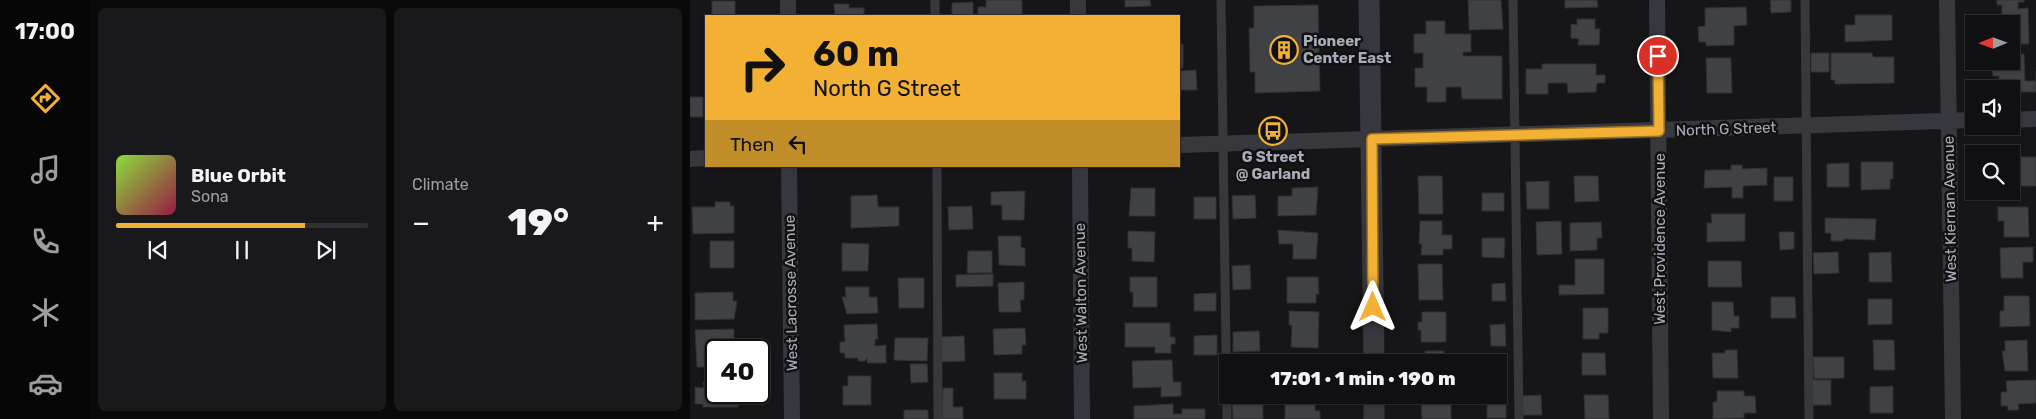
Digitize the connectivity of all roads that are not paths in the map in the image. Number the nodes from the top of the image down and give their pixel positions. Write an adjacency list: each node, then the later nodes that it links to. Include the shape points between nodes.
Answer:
1 (788, 0): 10 (street)
2 (935, 0): 11 (lane)
3 (1078, 0): 12 (street)
4 (1221, 0): 21 (lane)
5 (1369, 0): 20 (street)
6 (1512, 0): 19 (lane)
7 (1657, 0): 18 (street, West Providence Avenue)
8 (1805, 0): 17 (lane)
9 (1947, 0): 16 (street, West Kiernan Avenue)
10 (788, 15)
11 (935, 15)
12 (1078, 15)
13 (2036, 119): 15 (street)
14 (1965, 120): 16 (street, North G Street)
15 (2020, 120)
16 (1950, 121): 17 (street, North G Street); 38 (street, West Kiernan Avenue)
17 (1806, 126): 18 (street, North G Street); 37 (lane)
18 (1659, 131): 19 (street, North G Street); 36 (street, West Providence Avenue)
19 (1516, 136): 20 (street, North G Street); 35 (lane)
20 (1372, 139): 21 (street, North G Street); 28 (street)
21 (1222, 144): 22 (street, North G Street); 33 (lane)
22 (1180, 145)
23 (705, 158): 24 (street)
24 (690, 159)
25 (789, 167): 30 (street, West Lacrosse Avenue)
26 (937, 167): 31 (lane)
27 (1080, 167): 32 (street, West Walton Avenue)
28 (1374, 354)
29 (1374, 404): 34 (street)
30 (792, 419)
31 (938, 419)
32 (1082, 419)
33 (1227, 419)
34 (1374, 419)
35 (1519, 419)
36 (1661, 419)
37 (1809, 419)
38 (1953, 419)

